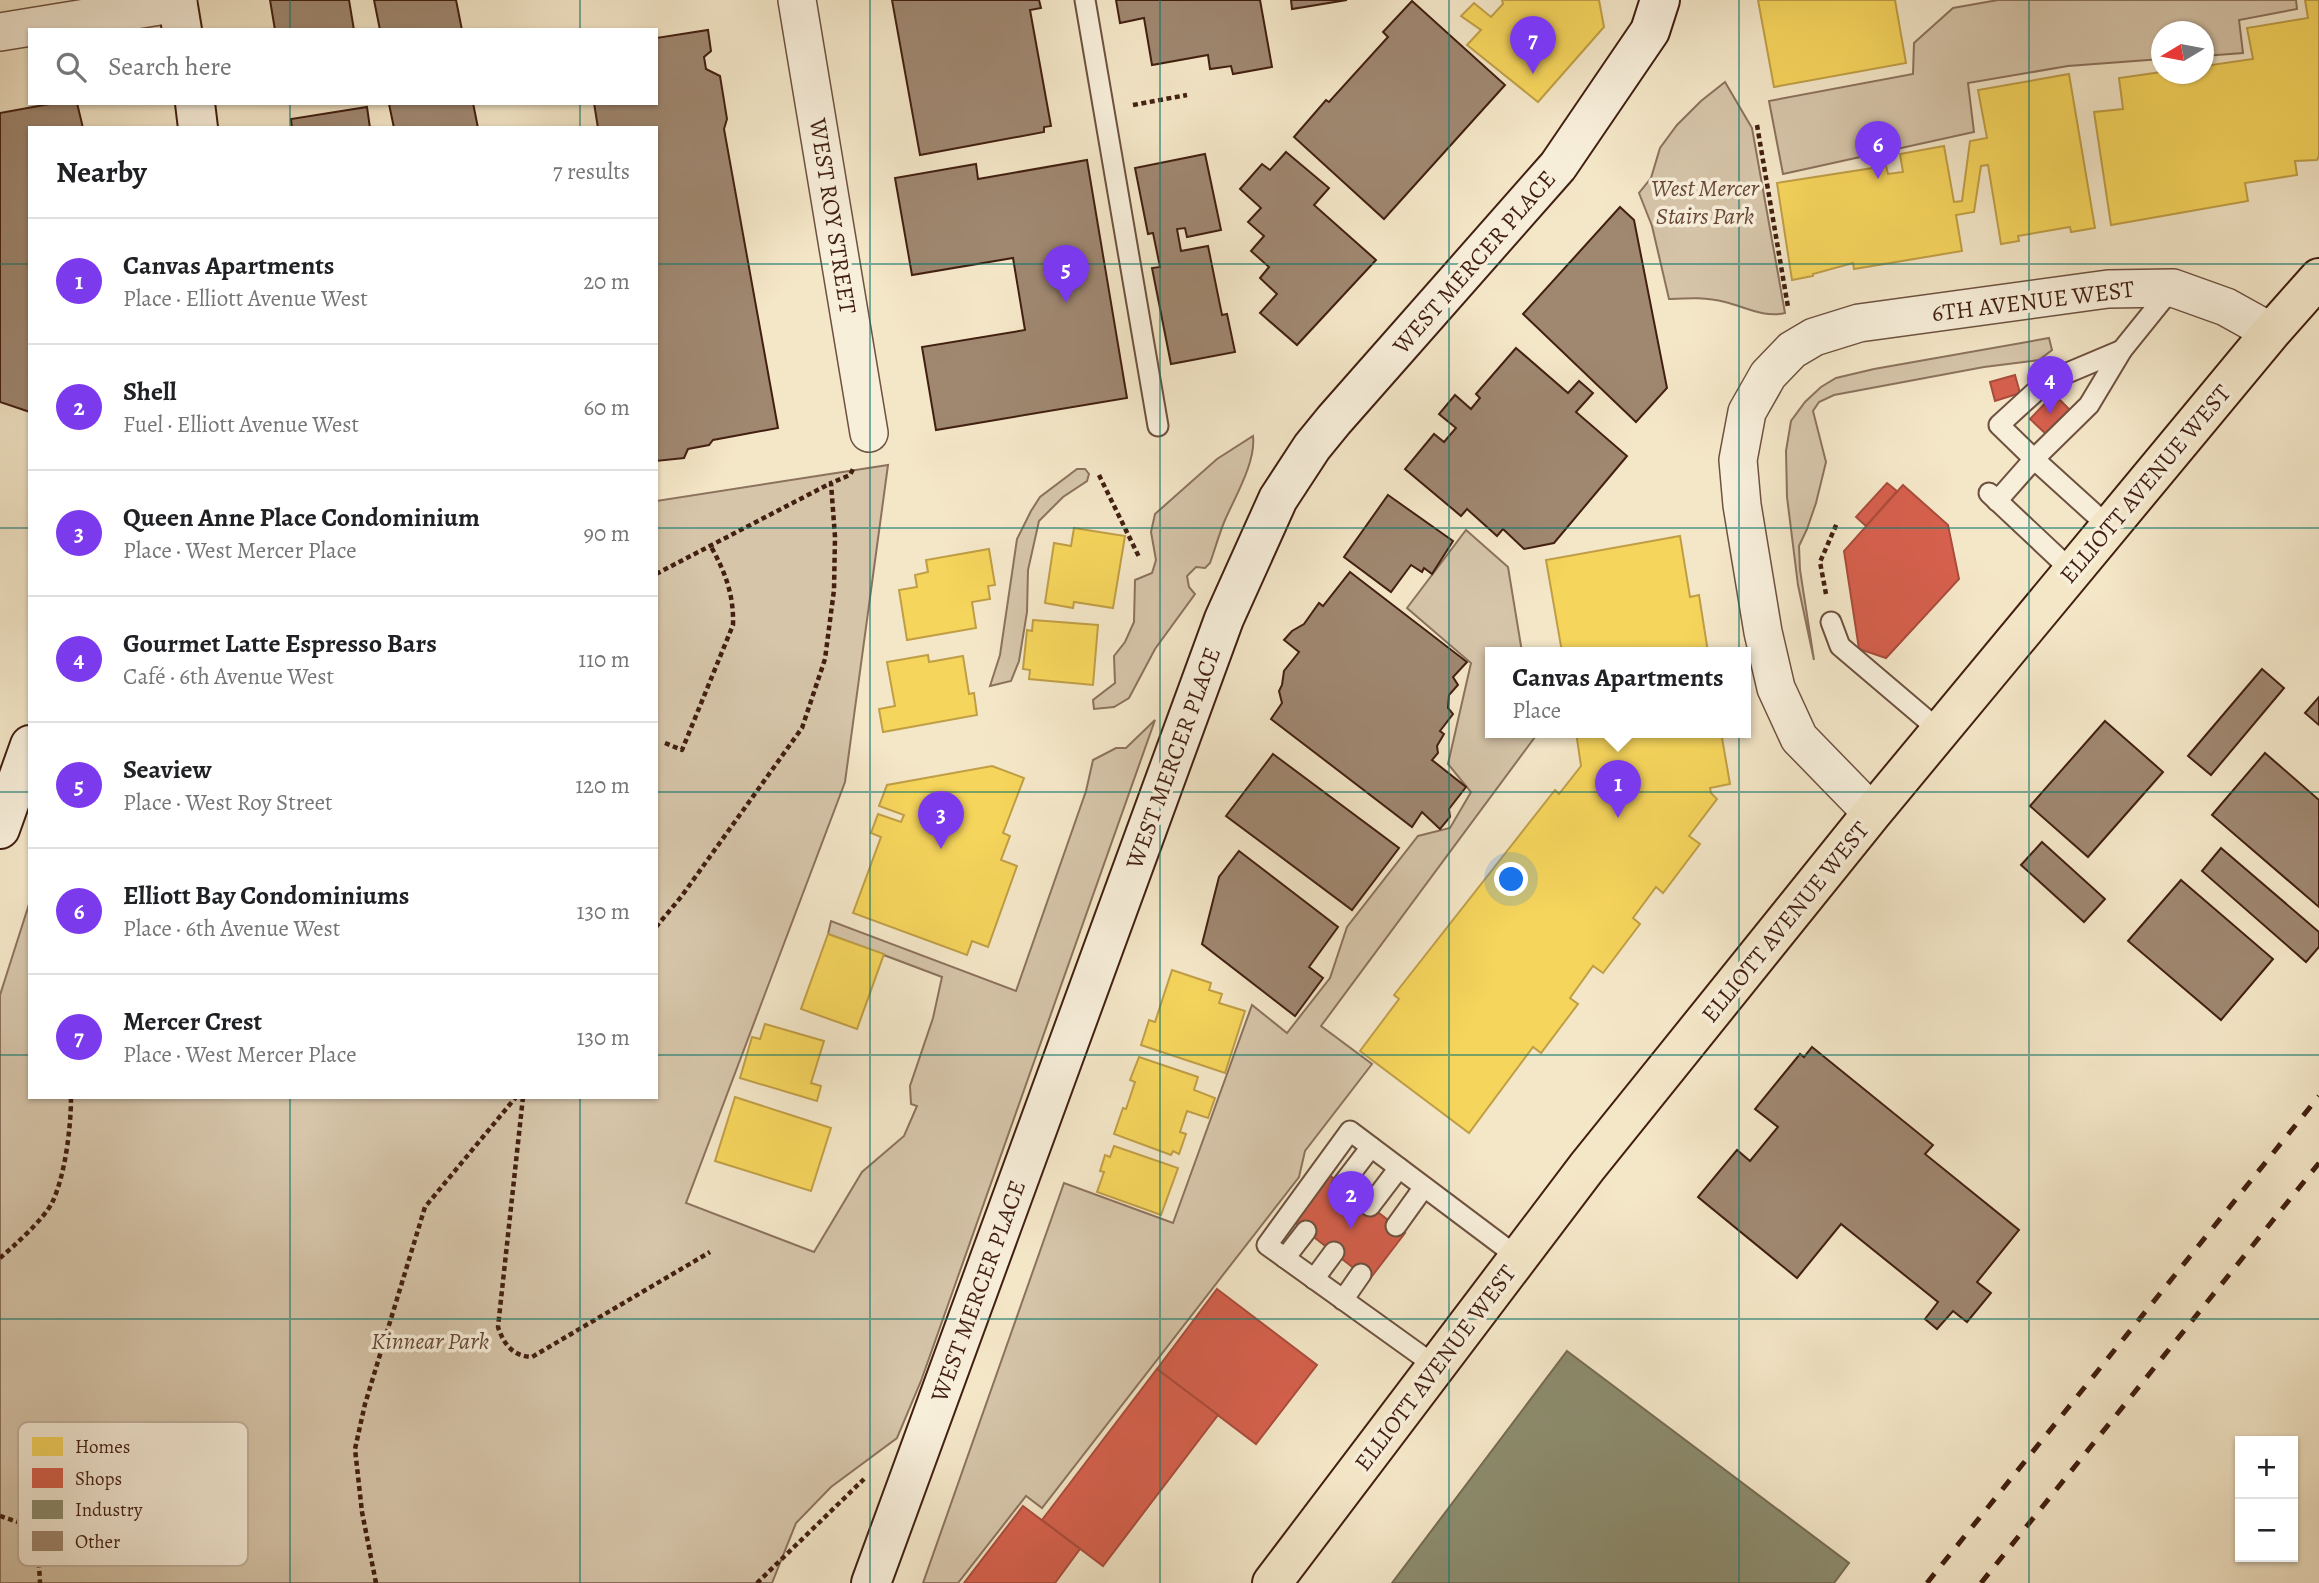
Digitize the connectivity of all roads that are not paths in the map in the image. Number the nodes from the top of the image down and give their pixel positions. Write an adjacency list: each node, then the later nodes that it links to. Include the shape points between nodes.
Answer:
1 (797, 0): 15 (street, WEST ROY STREET)
2 (1085, 0): 14 (lane)
3 (179, 11): 5 (street)
4 (1655, 16): 38 (main road, WEST MERCER PLACE, via 1558,166 1334,420 1278,499 1224,619)
5 (34, 28)
6 (28, 29): 7 (street)
7 (0, 32)
8 (195, 105): 9 (main road)
9 (198, 126)
10 (2319, 278): 12 (main road, ELLIOTT AVENUE WEST)
11 (2173, 288): 12 (street, 6TH AVENUE WEST, via 2226,307); 13 (lane); 22 (street, 6TH AVENUE WEST, via 2108,289 1860,323 1814,337 1792,350 1768,376 1747,412 1738,460 1742,505 1776,688 1799,738)
12 (2271, 332): 17 (main road, ELLIOTT AVENUE WEST)
13 (2122, 350): 16 (lane, via 2089,405); 16 (lane, via 2046,383 2000,425)
14 (1158, 426)
15 (869, 433)
16 (2034, 459): 17 (lane); 18 (lane, via 1993,497)
17 (2109, 527): 18 (main road, ELLIOTT AVENUE WEST)
18 (2072, 571): 20 (main road, ELLIOTT AVENUE WEST)
19 (1831, 622): 20 (lane, via 1840,646)
20 (1940, 731): 22 (main road, ELLIOTT AVENUE WEST)
21 (28, 751): 23 (main road)
22 (1872, 813): 33 (main road, ELLIOTT AVENUE WEST)
23 (0, 829)
24 (1371, 1146): 25 (lane); 26 (lane); 32 (lane, via 1350,1131 1267,1245)
25 (1399, 1168): 27 (lane); 28 (lane)
26 (1342, 1185)
27 (1424, 1187): 29 (lane); 33 (lane)
28 (1370, 1206)
29 (1396, 1226)
30 (1306, 1231): 32 (lane)
31 (1334, 1252): 35 (lane)
32 (1285, 1258): 35 (lane)
33 (1519, 1258): 37 (main road, ELLIOTT AVENUE WEST)
34 (1362, 1274): 36 (lane)
35 (1314, 1279): 36 (lane)
36 (1343, 1300): 37 (lane)
37 (1437, 1367): 39 (main road, ELLIOTT AVENUE WEST)
38 (870, 1583)
39 (1272, 1583)

